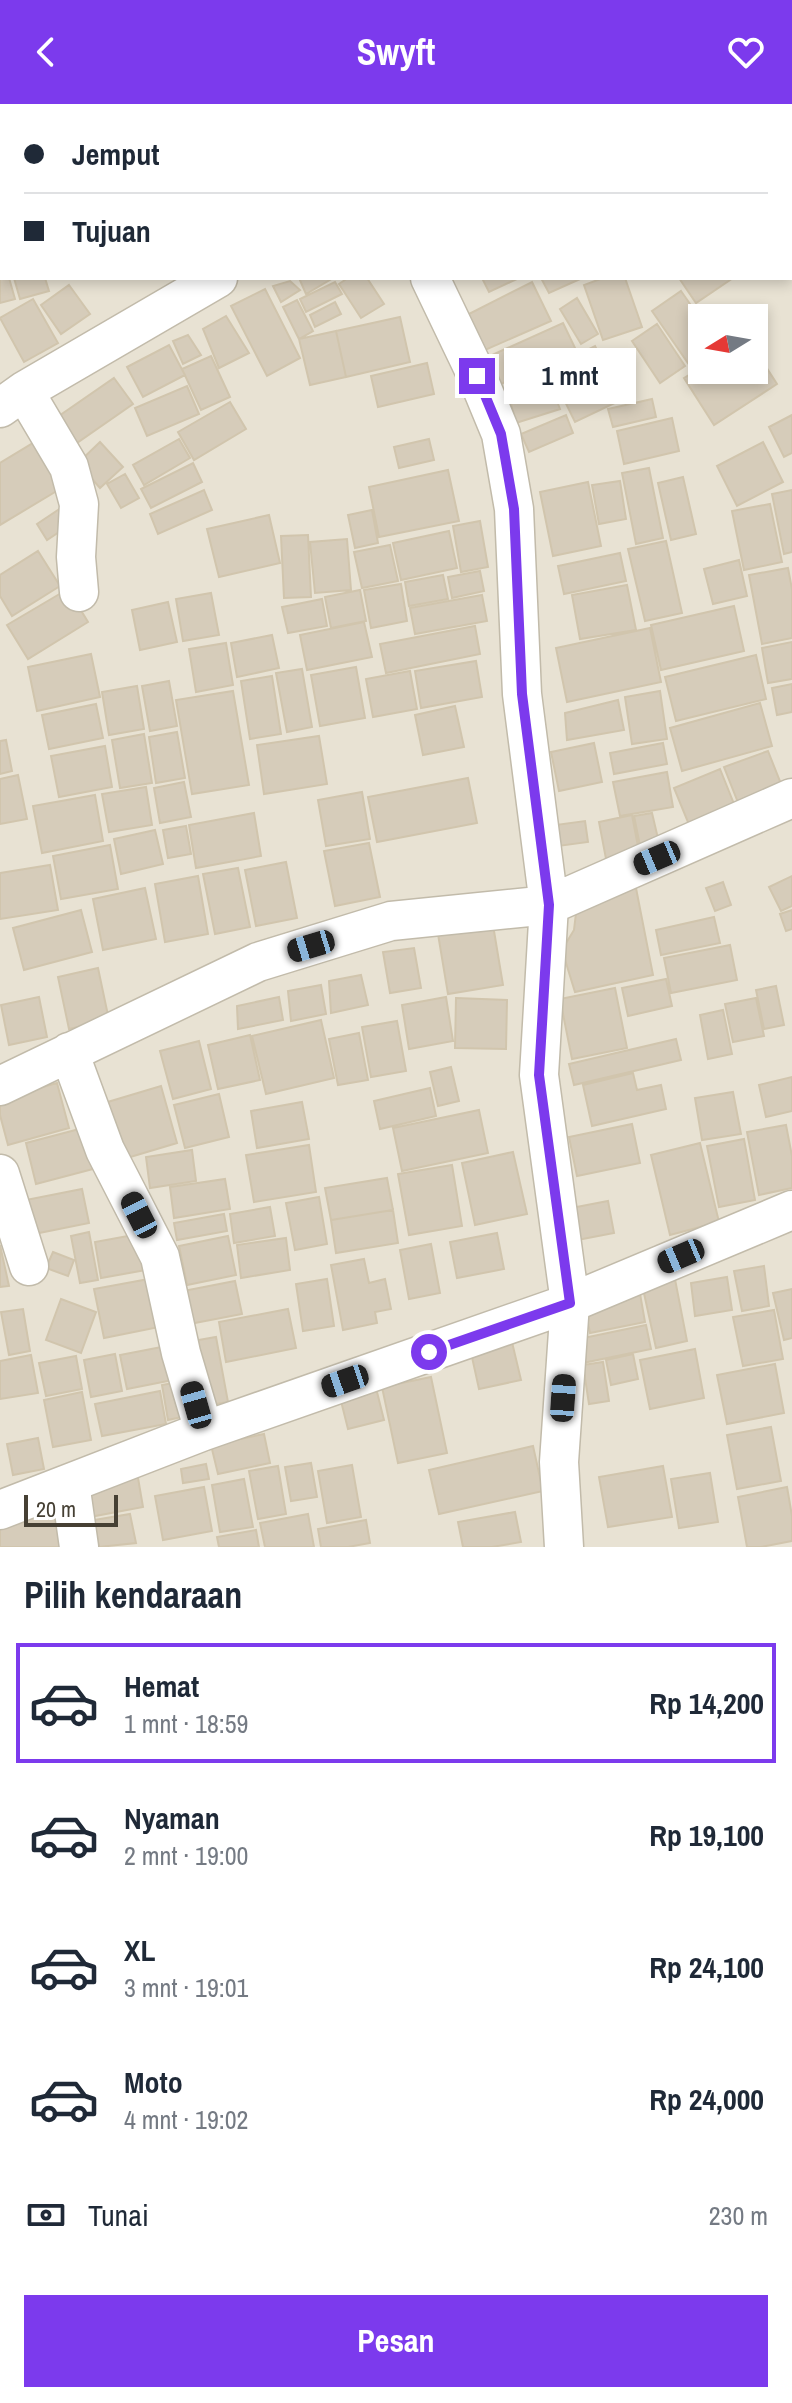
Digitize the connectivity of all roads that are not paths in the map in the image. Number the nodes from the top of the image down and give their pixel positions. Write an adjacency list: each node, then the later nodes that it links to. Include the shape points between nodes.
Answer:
1 (215, 280): 3 (street)
2 (431, 280): 6 (street, via 501,434 514,509 522,694)
3 (12, 400): 4 (street, via 69,467 79,504)
4 (79, 592)
5 (792, 798): 6 (street)
6 (549, 905): 7 (street, via 391,921 258,962); 12 (street, via 539,1075)
7 (69, 1052): 8 (street); 13 (street, via 105,1150 160,1257)
8 (0, 1086)
9 (0, 1174): 11 (street)
10 (792, 1210): 12 (street)
11 (29, 1266)
12 (570, 1303): 13 (street); 17 (street, via 559,1462)
13 (204, 1431): 14 (street)
14 (70, 1483): 15 (street); 16 (street)
15 (0, 1510)
16 (79, 1547)
17 (564, 1547)

